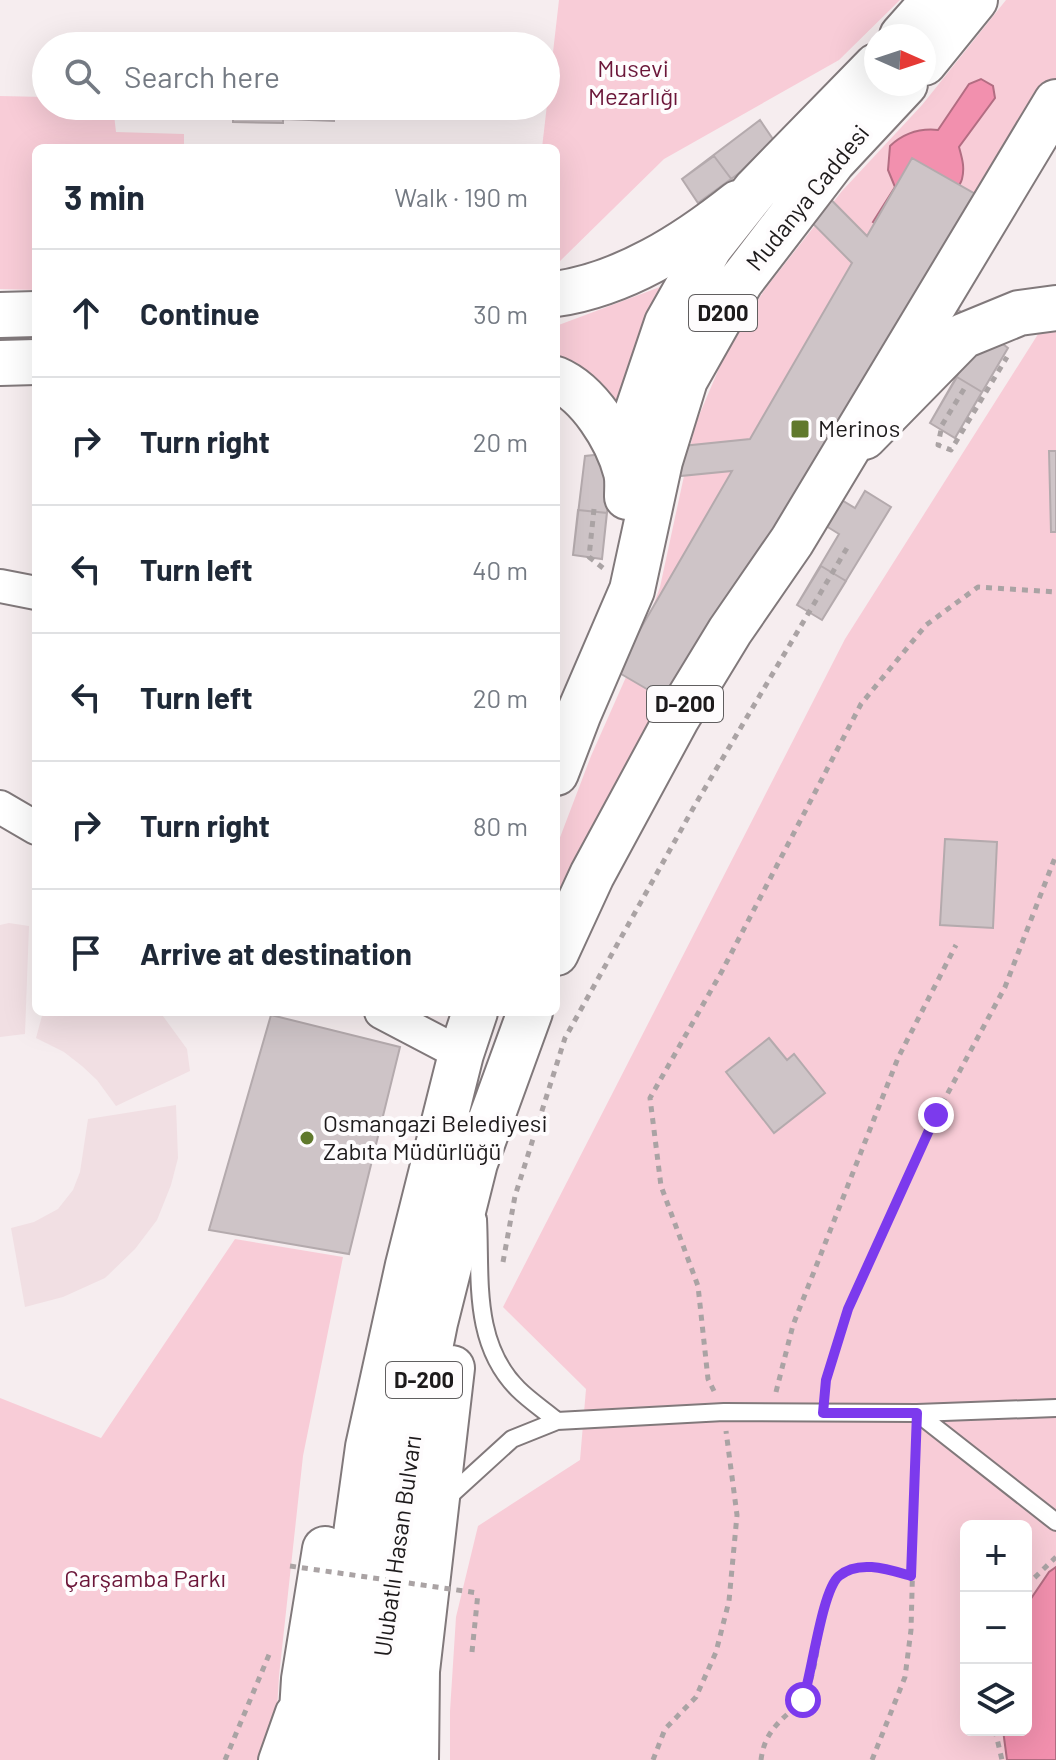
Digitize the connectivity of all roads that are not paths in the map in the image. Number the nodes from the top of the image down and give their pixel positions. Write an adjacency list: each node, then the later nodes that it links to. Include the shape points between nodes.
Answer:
1 (934, 0): 3 (main road)
2 (975, 0): 4 (main road)
3 (913, 24)
4 (936, 48)
5 (864, 78): 9 (main road)
6 (894, 96): 19 (main road, Mudanya Caddesi / D200, via 833,161 741,281 685,380 660,461)
7 (1056, 102): 17 (main road)
8 (1056, 152): 17 (main road, via 955,311)
9 (756, 189): 10 (main road, via 701,232 640,268); 19 (main road, via 710,247 667,323 636,415)
10 (560, 293)
11 (1045, 309): 17 (main road, via 1019,313 963,336)
12 (32, 314): 13 (main road)
13 (0, 315)
14 (32, 362): 15 (main road)
15 (0, 363)
16 (560, 381): 19 (main road, via 571,385 604,422 626,472)
17 (835, 467): 24 (main road, D-200, via 677,718)
18 (0, 586): 20 (street)
19 (632, 590): 21 (main road)
20 (32, 592)
21 (560, 763)
22 (0, 807): 23 (street)
23 (32, 826)
24 (560, 944)
25 (389, 1016): 28 (street)
26 (474, 1016): 28 (main road, Ulubatlı Hasan Bulvarı / D-200)
27 (529, 1016): 29 (main road, Ulubatlı Hasan Bulvarı / D-200)
28 (461, 1054): 30 (main road, Ulubatlı Hasan Bulvarı / D-200)
29 (475, 1163): 33 (lane, via 480,1306 489,1347 517,1388); 34 (main road); 40 (main road, Ulubatlı Hasan Bulvarı / D-200, via 410,1448 386,1607)
30 (408, 1265): 36 (main road, via 343,1435); 39 (main road, Ulubatlı Hasan Bulvarı / D-200, via 368,1447 347,1599)
31 (1056, 1408): 32 (lane)
32 (917, 1413): 33 (lane, via 724,1412); 35 (lane)
33 (557, 1421): 34 (lane, via 512,1439)
34 (434, 1509): 41 (main road, via 417,1671)
35 (1056, 1522)
36 (304, 1679): 37 (street); 38 (main road)
37 (275, 1760)
38 (299, 1760)
39 (335, 1760)
40 (374, 1760)
41 (416, 1760)

